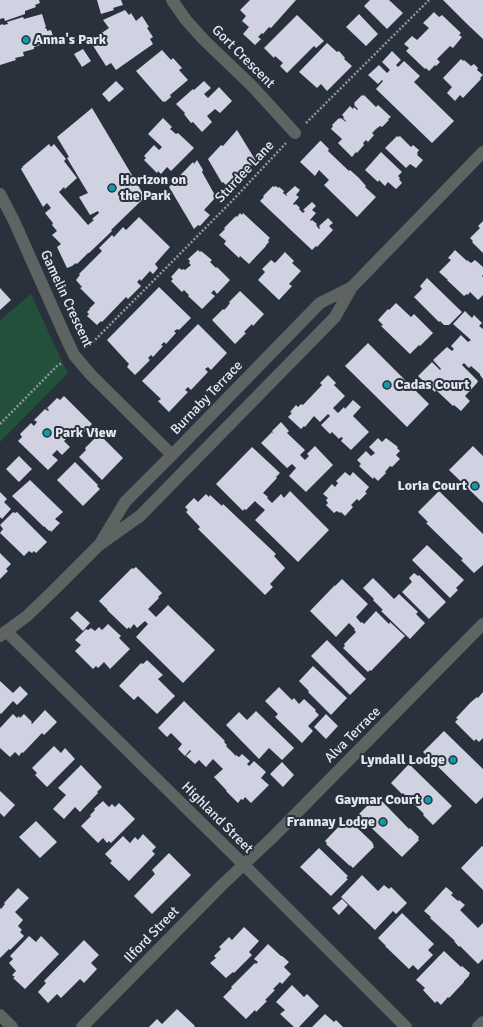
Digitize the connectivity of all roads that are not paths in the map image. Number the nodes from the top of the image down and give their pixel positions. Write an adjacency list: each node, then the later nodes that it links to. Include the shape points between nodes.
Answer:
1 (172, 0): 2 (street, Gort Crescent, via 190,25)
2 (295, 133)
3 (483, 152): 5 (street, Burnaby Terrace)
4 (0, 194): 6 (street, Gamelin Crescent, via 74,355)
5 (352, 287): 6 (street, Burnaby Terrace, via 320,303); 7 (street, Burnaby Terrace, via 335,317 199,457 140,516)
6 (172, 455): 7 (street, Burnaby Terrace, via 125,502)
7 (99, 545): 9 (street, Burnaby Terrace, via 27,616)
8 (483, 624): 10 (street, Alva Terrace)
9 (3, 634): 10 (street, Highland Street)
10 (244, 865): 14 (street, Ilford Street); 15 (street, Highland Street)
11 (0, 1015): 13 (street)
12 (483, 1022): 16 (street)
13 (12, 1027)
14 (82, 1027)
15 (406, 1027)
16 (478, 1027)

